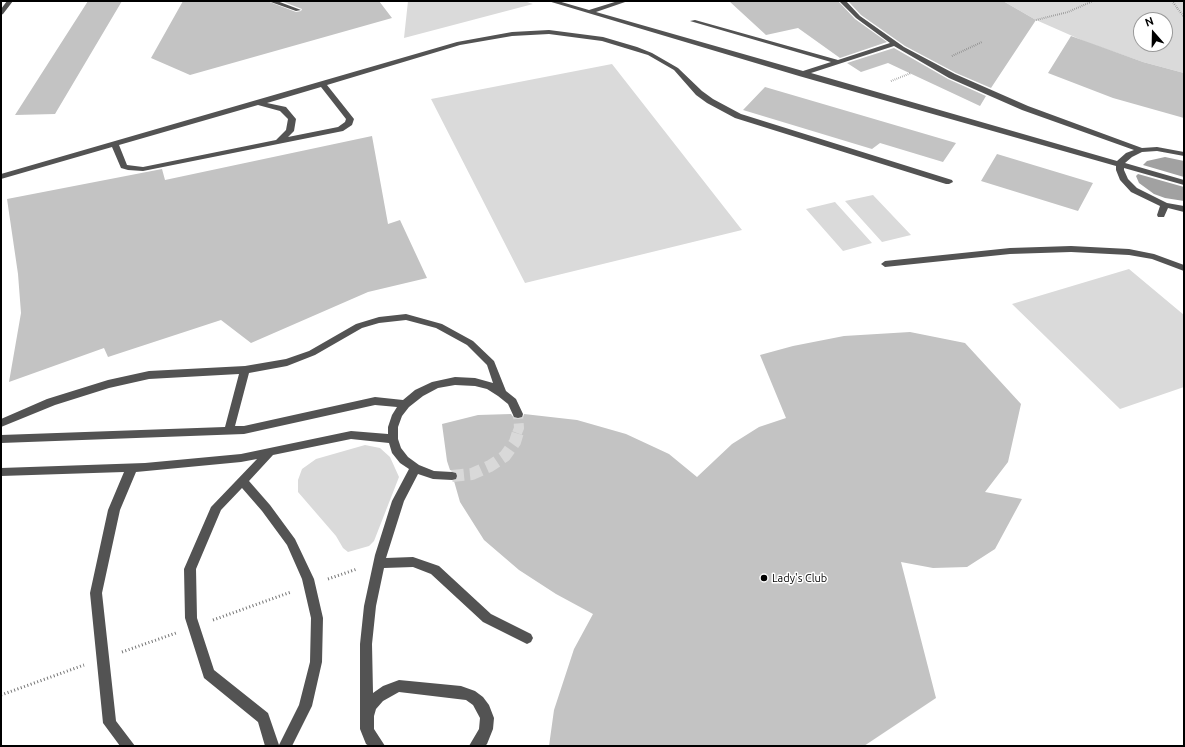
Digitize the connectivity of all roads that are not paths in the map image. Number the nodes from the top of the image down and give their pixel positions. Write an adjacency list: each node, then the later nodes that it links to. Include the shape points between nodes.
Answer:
1 (10, 1): 8 (street)
2 (271, 1): 6 (street)
3 (551, 1): 7 (street)
4 (625, 1): 7 (street)
5 (842, 1): 10 (street, via 858,17)
6 (298, 10)
7 (588, 12): 12 (street)
8 (1, 13)
9 (693, 21): 11 (street)
10 (896, 43): 11 (street); 17 (street, via 952,76 1024,108)
11 (838, 62): 12 (street)
12 (802, 74): 19 (street)
13 (323, 84): 14 (street); 15 (street, via 350,119 349,123 340,129); 21 (street, via 482,38 530,32 585,36 620,43 657,58 676,69 710,102 738,116)
14 (255, 104): 15 (street, via 283,109 292,119 290,130); 16 (street)
15 (277, 142): 16 (street, via 135,170 124,166)
16 (114, 144): 20 (street)
17 (1141, 150): 18 (street, via 1157,149); 19 (street, via 1129,155 1121,161)
18 (1184, 154)
19 (1121, 165): 22 (street); 23 (street, via 1124,180 1134,190)
20 (1, 177)
21 (948, 182)
22 (1184, 183)
23 (1165, 205): 24 (street); 25 (street)
24 (1184, 208)
25 (1161, 215)
26 (884, 264): 27 (street, via 1018,251 1070,249 1129,252 1154,257)
27 (1184, 268)
28 (245, 370): 29 (street, via 287,362 312,353 359,326 379,320 406,317 439,326 470,343 491,362); 32 (street, via 149,375 108,384 51,402); 33 (street)
29 (502, 393): 30 (street, via 475,382 456,381 436,385); 31 (street, via 512,402)
30 (404, 404): 33 (street, via 375,401 244,430); 35 (street, via 397,415)
31 (518, 414)
32 (1, 423)
33 (229, 431): 34 (street)
34 (1, 439)
35 (392, 439): 36 (street, via 351,435); 38 (street, via 396,450)
36 (270, 452): 37 (street, via 240,458); 41 (street)
37 (132, 467): 39 (street); 45 (street, via 114,510 96,593 110,723)
38 (415, 468): 40 (street, via 433,475); 42 (street, via 398,501)
39 (1, 472)
40 (452, 476)
41 (242, 481): 46 (street, via 217,507 190,569 191,618 210,674 263,718); 47 (street, via 266,508 290,542 308,579 316,618 316,662 305,706)
42 (379, 563): 43 (street, via 412,562 435,570 487,618); 44 (street, via 370,606 366,644)
43 (527, 638)
44 (366, 718): 48 (street, via 371,738); 49 (street, via 370,706 378,697 399,686 461,692 478,701 487,718 486,729)
45 (128, 746)
46 (272, 746)
47 (285, 746)
48 (378, 746)
49 (476, 746)

